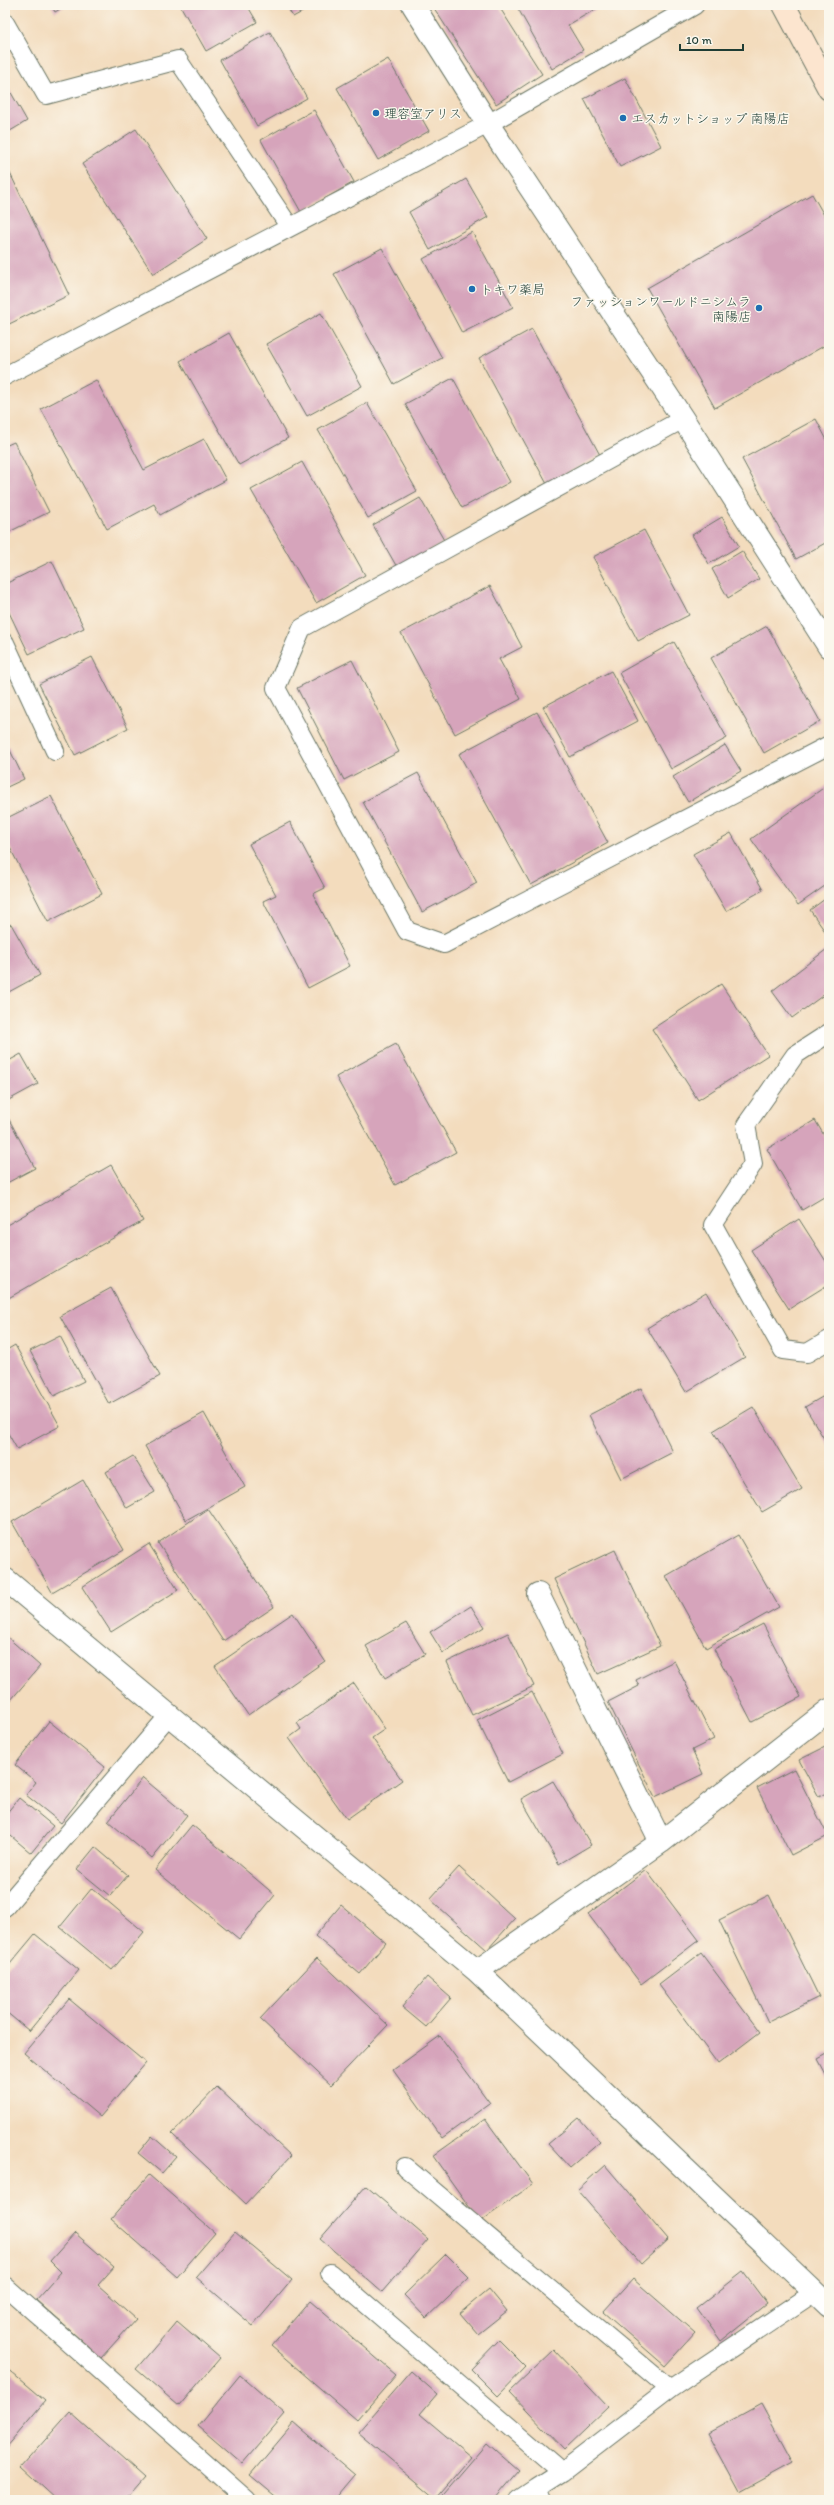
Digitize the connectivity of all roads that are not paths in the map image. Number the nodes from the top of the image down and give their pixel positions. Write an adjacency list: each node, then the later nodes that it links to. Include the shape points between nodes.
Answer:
1 (413, 5): 6 (street)
2 (695, 5): 6 (lane)
3 (784, 5): 5 (main road)
4 (5, 22): 7 (lane, via 46,96 178,60)
5 (829, 89)
6 (488, 124): 7 (lane); 9 (street)
7 (289, 226): 8 (lane)
8 (5, 376)
9 (683, 419): 11 (street); 12 (lane, via 302,628 276,688 407,932 444,944)
10 (5, 643): 13 (lane)
11 (829, 647)
12 (829, 745)
13 (55, 751)
14 (829, 1033): 15 (lane, via 795,1055 746,1125 753,1164 713,1225 783,1350 807,1353)
15 (829, 1340)
16 (5, 1578): 19 (street)
17 (538, 1594): 20 (street)
18 (829, 1710): 20 (street)
19 (170, 1714): 21 (lane); 22 (street)
20 (661, 1842): 22 (street)
21 (5, 1907)
22 (477, 1971): 26 (street)
23 (405, 2168): 27 (lane)
24 (330, 2273): 28 (lane)
25 (5, 2286): 30 (lane)
26 (822, 2299): 27 (lane)
27 (670, 2389): 28 (lane)
28 (562, 2472): 29 (lane)
29 (540, 2494): 31 (lane)
30 (247, 2500)
31 (519, 2500)

